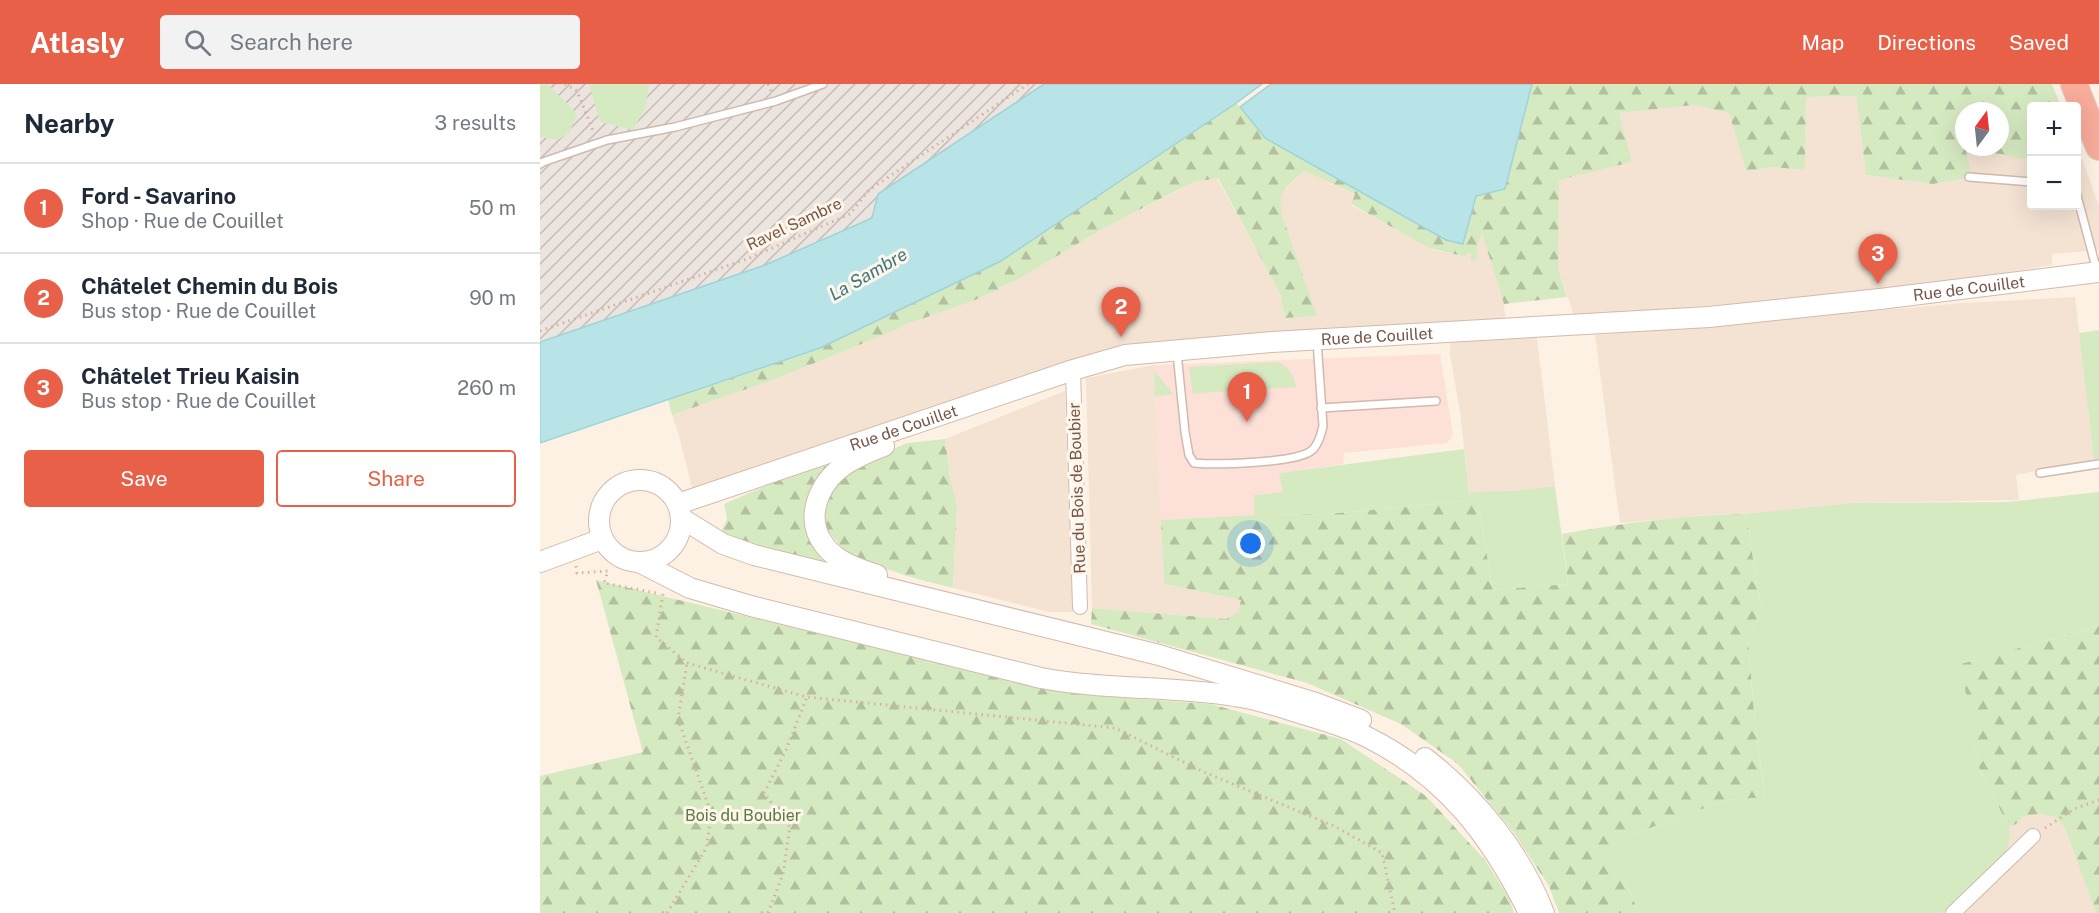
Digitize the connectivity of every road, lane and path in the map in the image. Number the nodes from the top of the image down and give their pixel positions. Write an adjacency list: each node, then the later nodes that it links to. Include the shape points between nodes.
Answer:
1 (565, 84): 5 (path, via 578,92)
2 (823, 84): 5 (lane, via 709,118)
3 (1028, 84): 12 (path, Ravel Sambre, via 869,190 850,214 747,259)
4 (2074, 84): 6 (highway)
5 (598, 143): 7 (lane)
6 (2099, 147)
7 (540, 164)
8 (1969, 177): 9 (lane)
9 (2027, 182)
10 (2081, 210): 11 (lane)
11 (2098, 272): 13 (main road, Rue de Couillet, via 1708,317)
12 (540, 331)
13 (1317, 340): 14 (main road, Rue de Couillet); 17 (lane)
14 (1176, 350): 15 (main road, Rue de Couillet, via 1125,355); 17 (lane, via 1185,432 1194,463 1298,457 1312,451 1323,426)
15 (1074, 370): 18 (main road, Rue de Couillet); 27 (street, Rue du Bois de Boubier)
16 (1436, 401): 17 (lane)
17 (1322, 408)
18 (911, 424): 21 (main road, Rue de Couillet); 26 (main road, via 894,442 846,464 828,480 816,500 816,531 825,547 838,558)
19 (2099, 464): 20 (lane)
20 (2040, 473)
21 (679, 511): 22 (main road, via 669,492 657,484 629,481 612,490 603,501 598,515); 25 (main road, via 678,536 670,549 659,558); 26 (main road, via 723,544 754,555)
22 (602, 539): 23 (main road); 25 (main road, via 614,553)
23 (573, 549): 24 (main road); 28 (path, via 578,573 608,571 604,583 664,594 656,637)
24 (540, 562)
25 (641, 563): 35 (main road, via 690,588 751,606 1041,678 1072,684 1237,696 1341,726 1412,764 1451,798 1492,847)
26 (955, 604): 36 (main road, via 1158,655 1316,703 1371,725 1421,755 1463,791 1509,846)
27 (1080, 607)
28 (687, 663): 29 (path); 32 (path, via 678,719 711,813 707,846)
29 (807, 697): 33 (path, via 764,793 790,827 783,874); 34 (path, via 1115,728 1204,772 1334,826 1382,853)
30 (2099, 800): 31 (path, via 2074,809)
31 (2033, 836): 37 (street)
32 (667, 913)
33 (768, 913)
34 (1395, 913)
35 (1529, 913)
36 (1544, 913)
37 (1953, 913)

